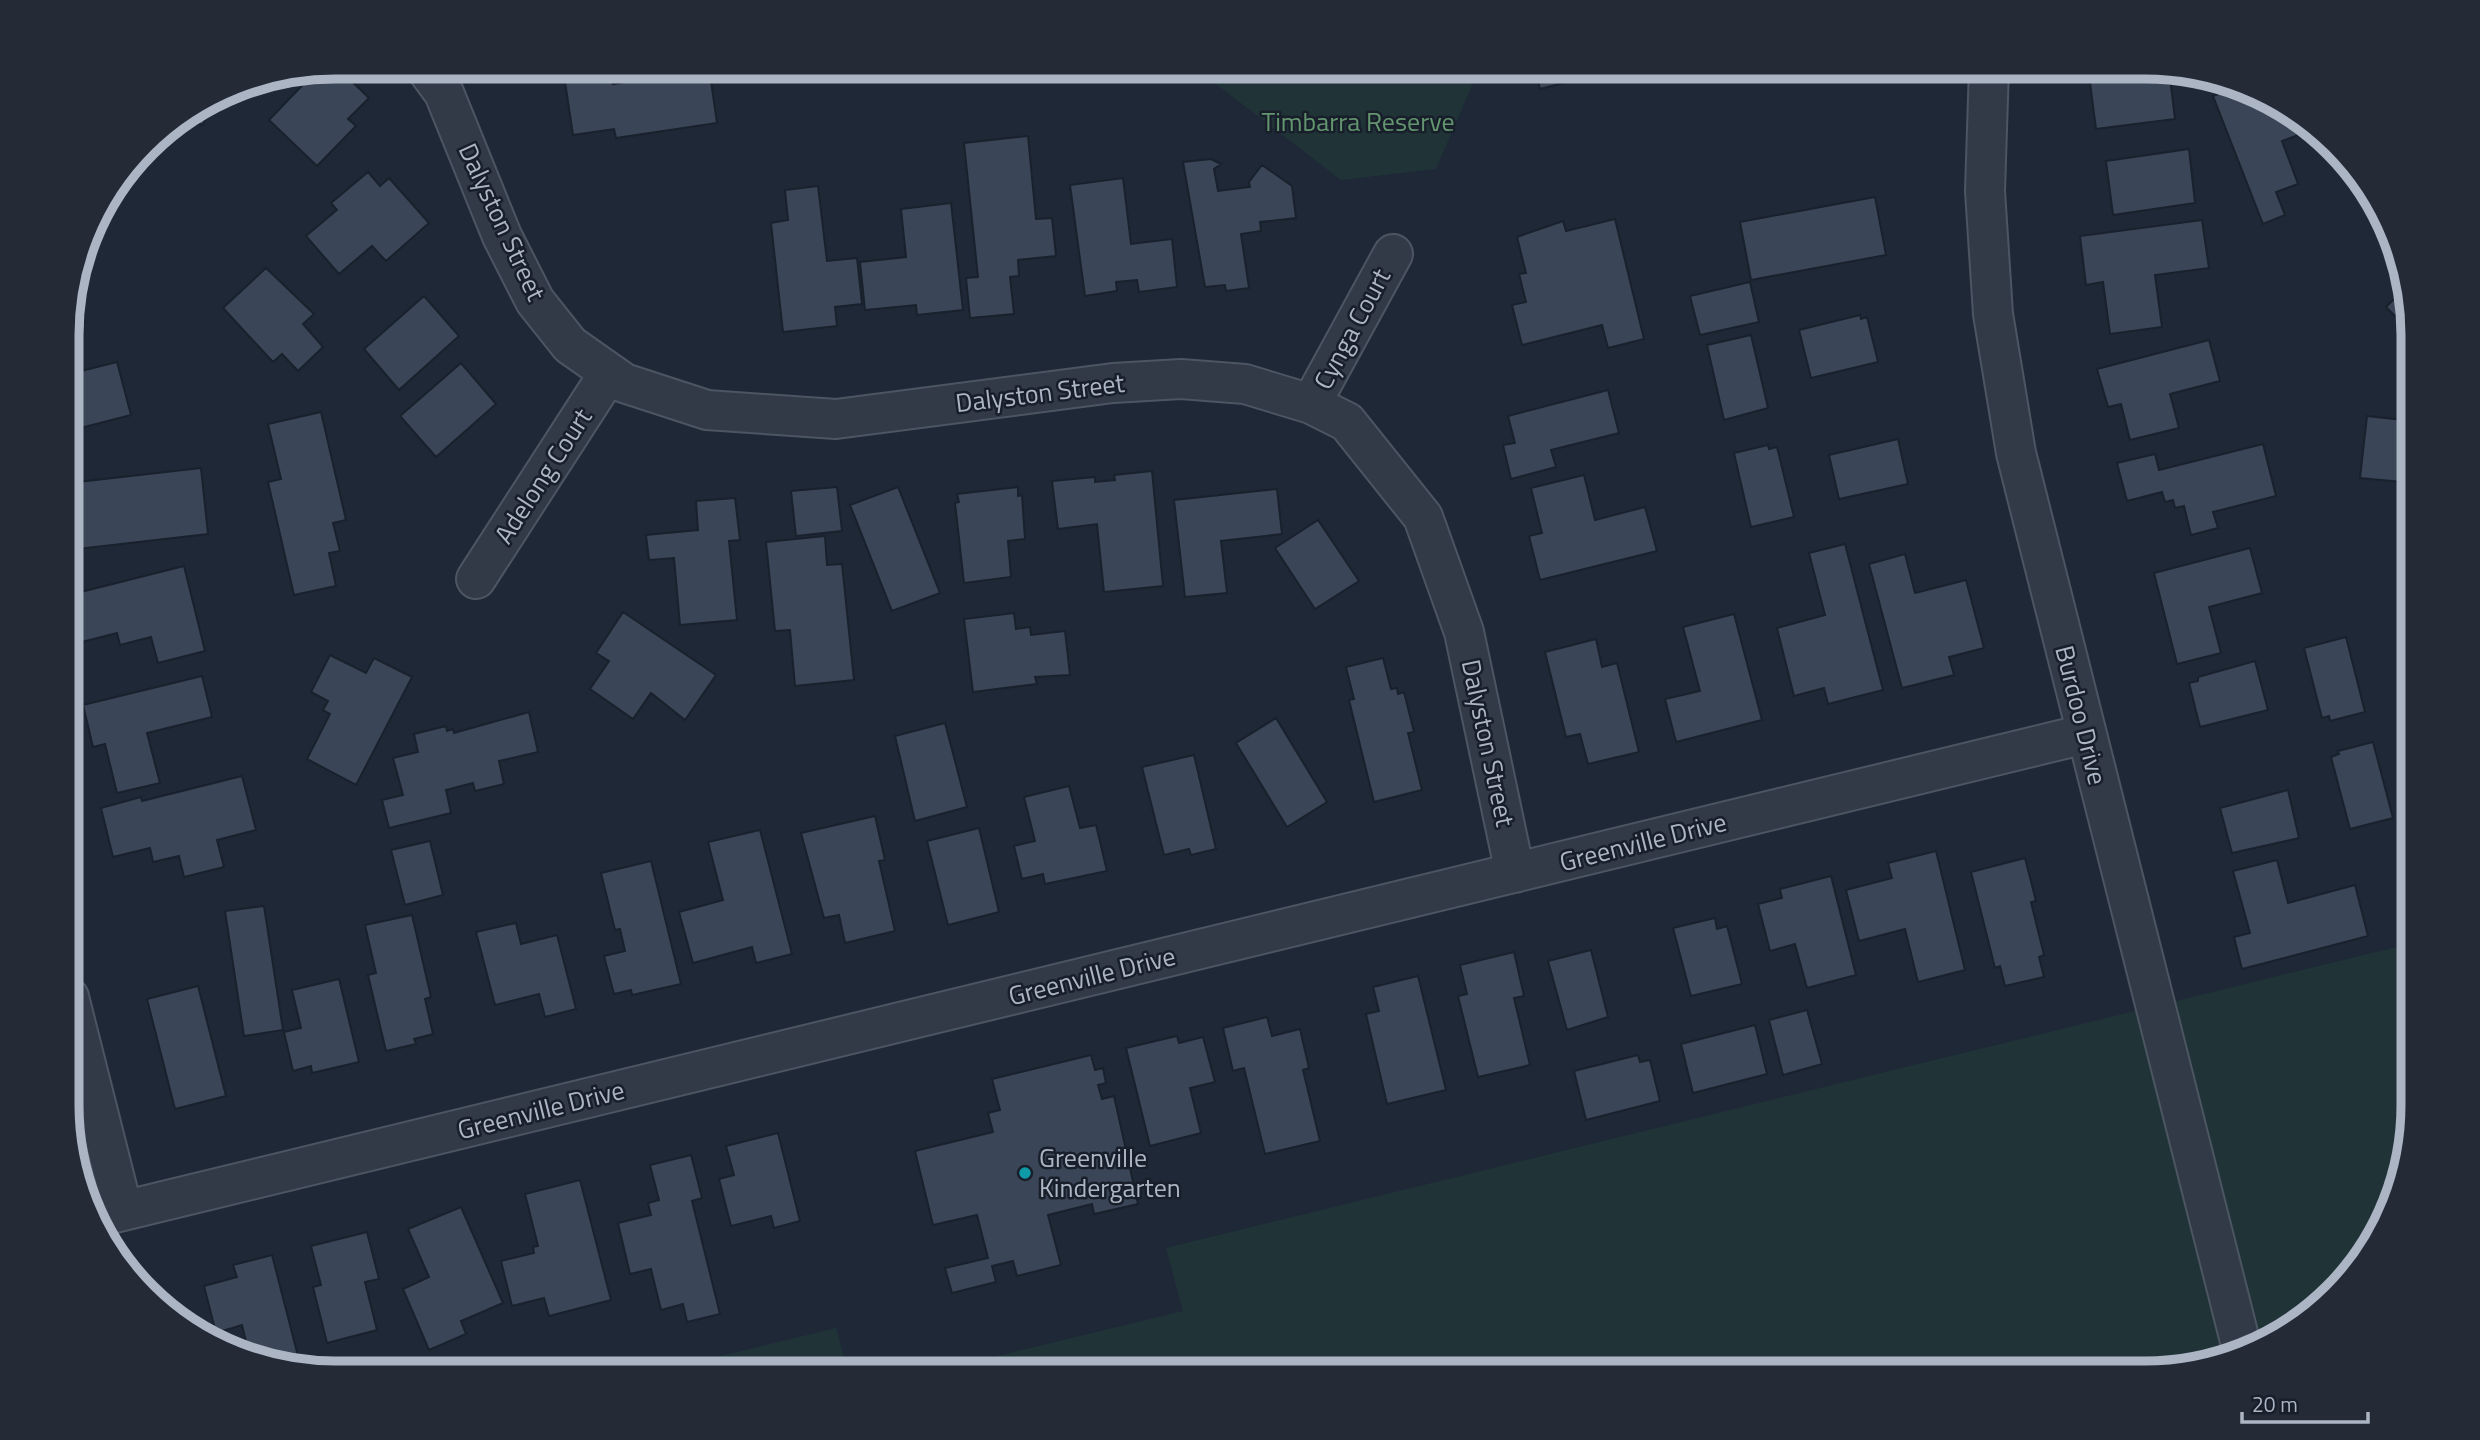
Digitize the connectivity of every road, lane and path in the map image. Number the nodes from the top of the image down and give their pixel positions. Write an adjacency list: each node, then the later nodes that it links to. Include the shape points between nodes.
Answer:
1 (434, 79): 4 (street, Dalyston Street, via 535,301 570,345)
2 (1989, 79): 7 (street, Burdoo Drive, via 1985,191 1993,314 2016,453)
3 (1393, 254): 5 (street, Cynga Court)
4 (609, 373): 5 (street, Dalyston Street, via 624,383 707,410 836,419 1113,383 1181,379 1245,384); 6 (street, Adelong Court)
5 (1311, 404): 8 (street, Dalyston Street, via 1347,422 1423,517 1464,632)
6 (476, 579)
7 (2085, 734): 8 (street, Greenville Drive); 11 (street, Burdoo Drive)
8 (1516, 873): 10 (street, Greenville Drive)
9 (79, 1050): 10 (street)
10 (110, 1214)
11 (2240, 1343)

